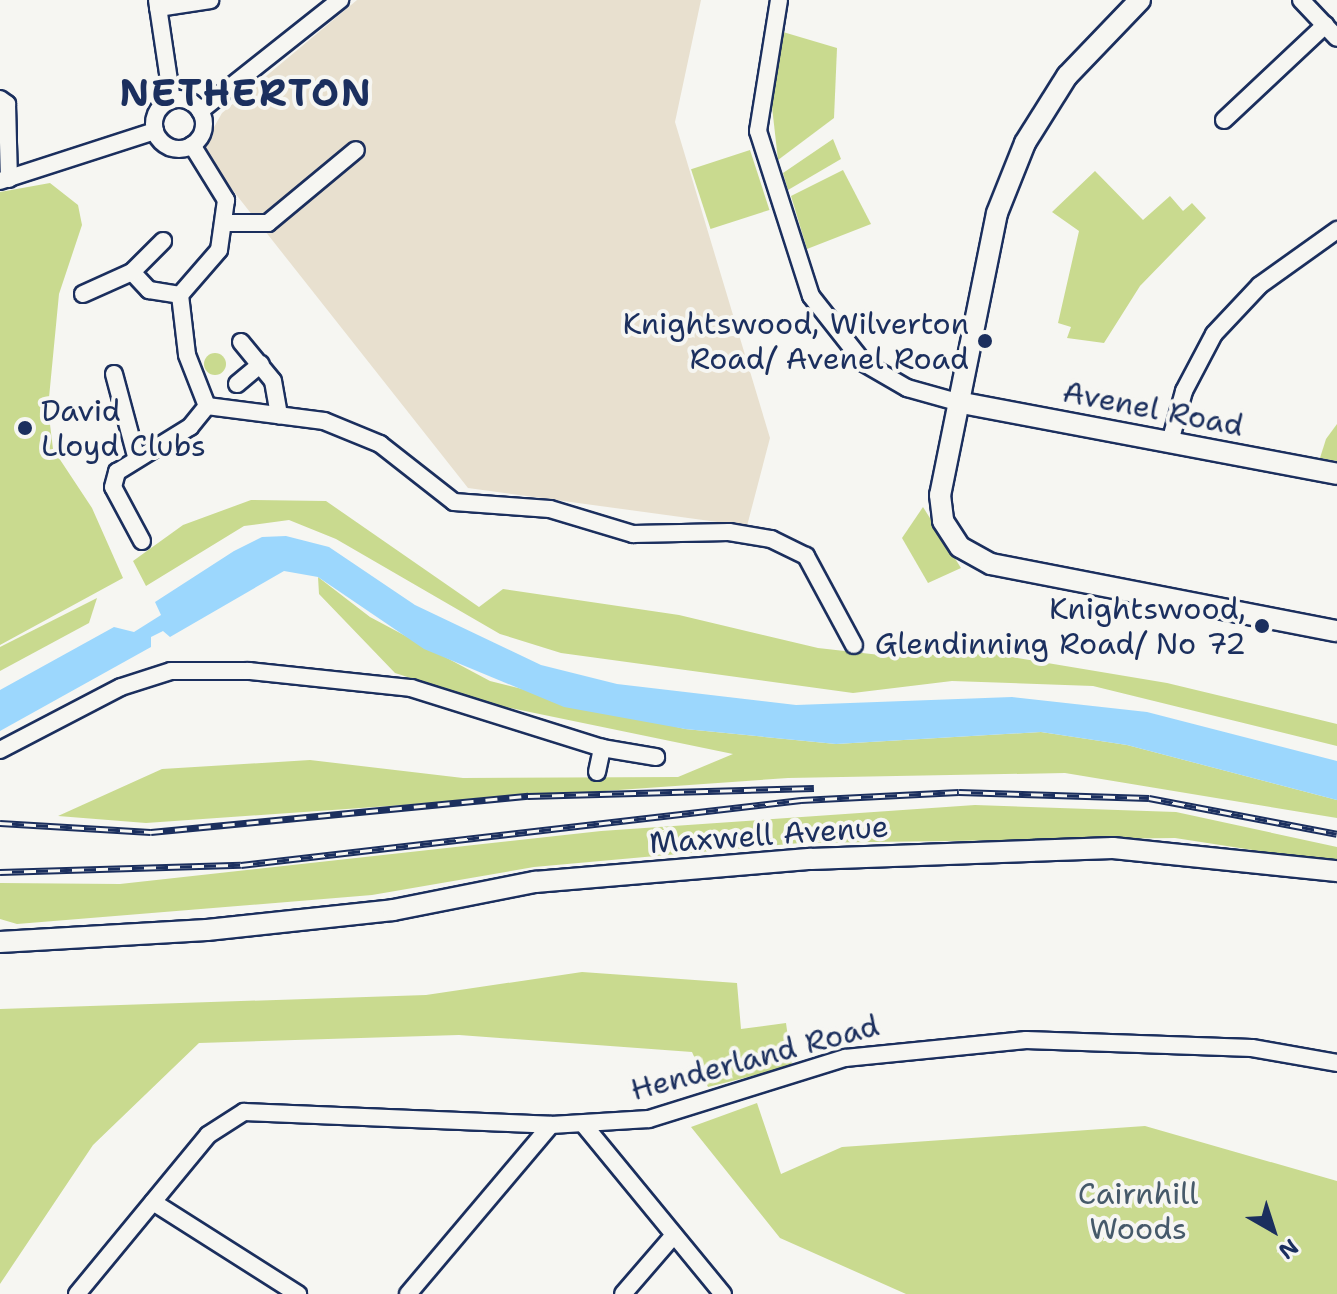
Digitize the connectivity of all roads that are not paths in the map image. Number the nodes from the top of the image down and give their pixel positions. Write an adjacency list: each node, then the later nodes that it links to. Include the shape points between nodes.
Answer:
1 (210, 0): 6 (street)
2 (340, 0): 10 (street)
3 (779, 0): 26 (street, via 758,131 811,296 864,363 907,388)
4 (1140, 0): 26 (street, via 1067,76 1025,143 986,250)
5 (1301, 0): 7 (street)
6 (158, 4): 9 (street)
7 (1331, 31): 11 (street)
8 (0, 99): 15 (street, via 7,104)
9 (172, 100): 10 (street); 12 (street, via 158,109)
10 (200, 111): 13 (street, via 202,131)
11 (1224, 120)
12 (155, 131): 13 (street, via 167,146); 15 (street)
13 (192, 145): 16 (street, via 226,200)
14 (356, 150): 16 (street, via 268,223)
15 (4, 180)
16 (226, 223): 21 (street, via 219,250)
17 (1337, 230): 29 (street, via 1260,285 1214,334 1184,391)
18 (163, 241): 19 (street)
19 (132, 272): 20 (street); 21 (street, via 149,290)
20 (83, 294)
21 (180, 295): 27 (street, via 187,355)
22 (241, 342): 23 (street)
23 (261, 364): 25 (street); 28 (street, via 277,388)
24 (114, 374): 30 (street)
25 (237, 384)
26 (957, 402): 29 (street, Avenel Road); 33 (street, via 940,509 969,555)
27 (207, 406): 28 (street); 30 (street, via 190,427)
28 (279, 415): 34 (street, via 324,421 380,444 454,502 550,509 633,534 729,532 771,539 806,556)
29 (1170, 442): 31 (street, Avenel Road)
30 (136, 456): 32 (street, via 117,472 113,487)
31 (1337, 474)
32 (142, 541)
33 (1337, 631)
34 (854, 645)
35 (602, 748): 36 (street, via 411,688 293,674 171,671 121,687); 37 (street); 38 (street)
36 (0, 750)
37 (656, 757)
38 (597, 772)
39 (1337, 871): 40 (street, Maxwell Avenue, via 1113,848 811,859 535,882 393,910 207,930)
40 (0, 942)
41 (1337, 1063): 43 (street, Henderland Road, via 1252,1048 1026,1040 891,1050 682,1112)
42 (551, 1125): 43 (street, Henderland Road); 44 (street, Henderland Road, via 244,1112 208,1135); 48 (street)
43 (584, 1125): 45 (street)
44 (153, 1202): 46 (street, Henderland Road); 47 (street)
45 (674, 1235): 49 (street); 50 (street)
46 (77, 1294)
47 (298, 1294)
48 (408, 1294)
49 (623, 1294)
50 (723, 1294)

